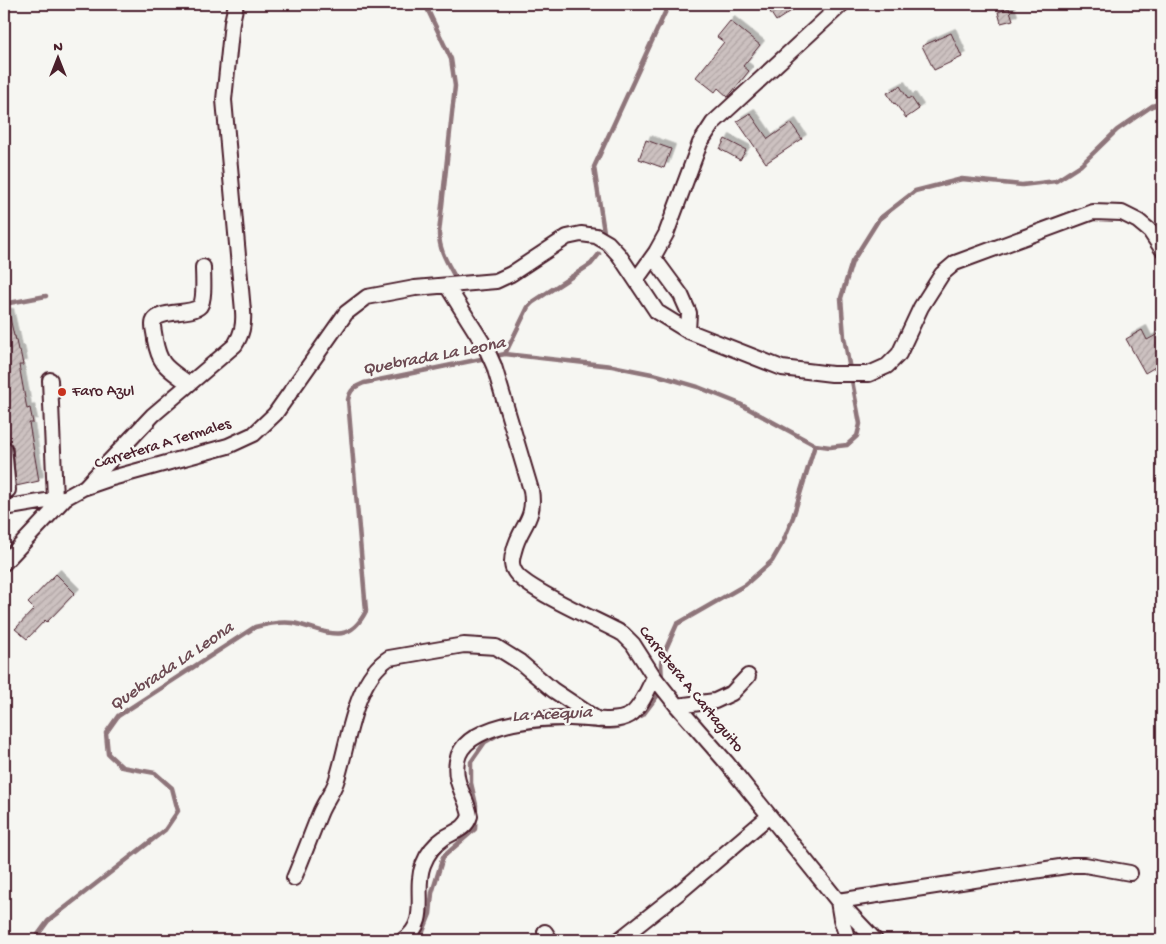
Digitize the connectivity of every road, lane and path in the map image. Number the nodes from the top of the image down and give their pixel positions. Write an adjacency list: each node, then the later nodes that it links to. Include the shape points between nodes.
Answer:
1 (236, 4): 10 (street, via 224,100 244,324 235,346)
2 (837, 5): 4 (street, via 713,123 700,143 666,234)
3 (1162, 249): 8 (street, Carretera A Termales, via 1150,231 1138,221 1122,213 1093,212 955,263 942,274 921,307 898,354 887,366 869,374 832,374 782,368)
4 (653, 257): 6 (street); 8 (street, via 681,295 689,313)
5 (203, 268): 10 (street, via 203,300 200,306 161,315 153,323 158,356 165,366)
6 (636, 280): 7 (street, Carretera A Termales, via 608,243 596,236 582,234 568,237 496,281); 8 (street, Carretera A Termales, via 658,312)
7 (447, 286): 12 (street, Carretera A Termales, via 367,297 346,313 275,414 254,434 228,446); 18 (street, Carretera A Cartaguito, via 494,366 531,490 530,519 513,553 514,572 542,593 623,634)
8 (688, 331)
9 (50, 380): 14 (street)
10 (189, 384): 12 (street, via 153,415)
11 (4, 448): 13 (street, via 8,490)
12 (83, 488): 14 (street, Carretera A Termales)
13 (4, 491)
14 (60, 498): 15 (street); 16 (street, Carretera A Termales)
15 (4, 508)
16 (4, 563)
17 (748, 676): 19 (street, via 732,693 715,701)
18 (654, 677): 19 (street, Carretera A Cartaguito); 20 (street, via 645,697 630,715)
19 (677, 706): 21 (street, Carretera A Cartaguito)
20 (598, 720): 23 (street, via 496,647 464,645 389,658 370,675 363,691 335,784); 25 (street, via 567,718 518,722 484,731 464,745 457,760 457,780 470,812 469,820 432,849 423,865 419,880 419,920)
21 (769, 816): 24 (street, Carretera A Cartaguito); 26 (street)
22 (1130, 873): 24 (street, via 1073,865)
23 (294, 878)
24 (838, 901): 27 (street); 28 (street, Carretera A Cartaguito)
25 (403, 940)
26 (619, 940)
27 (848, 940)
28 (874, 940)

